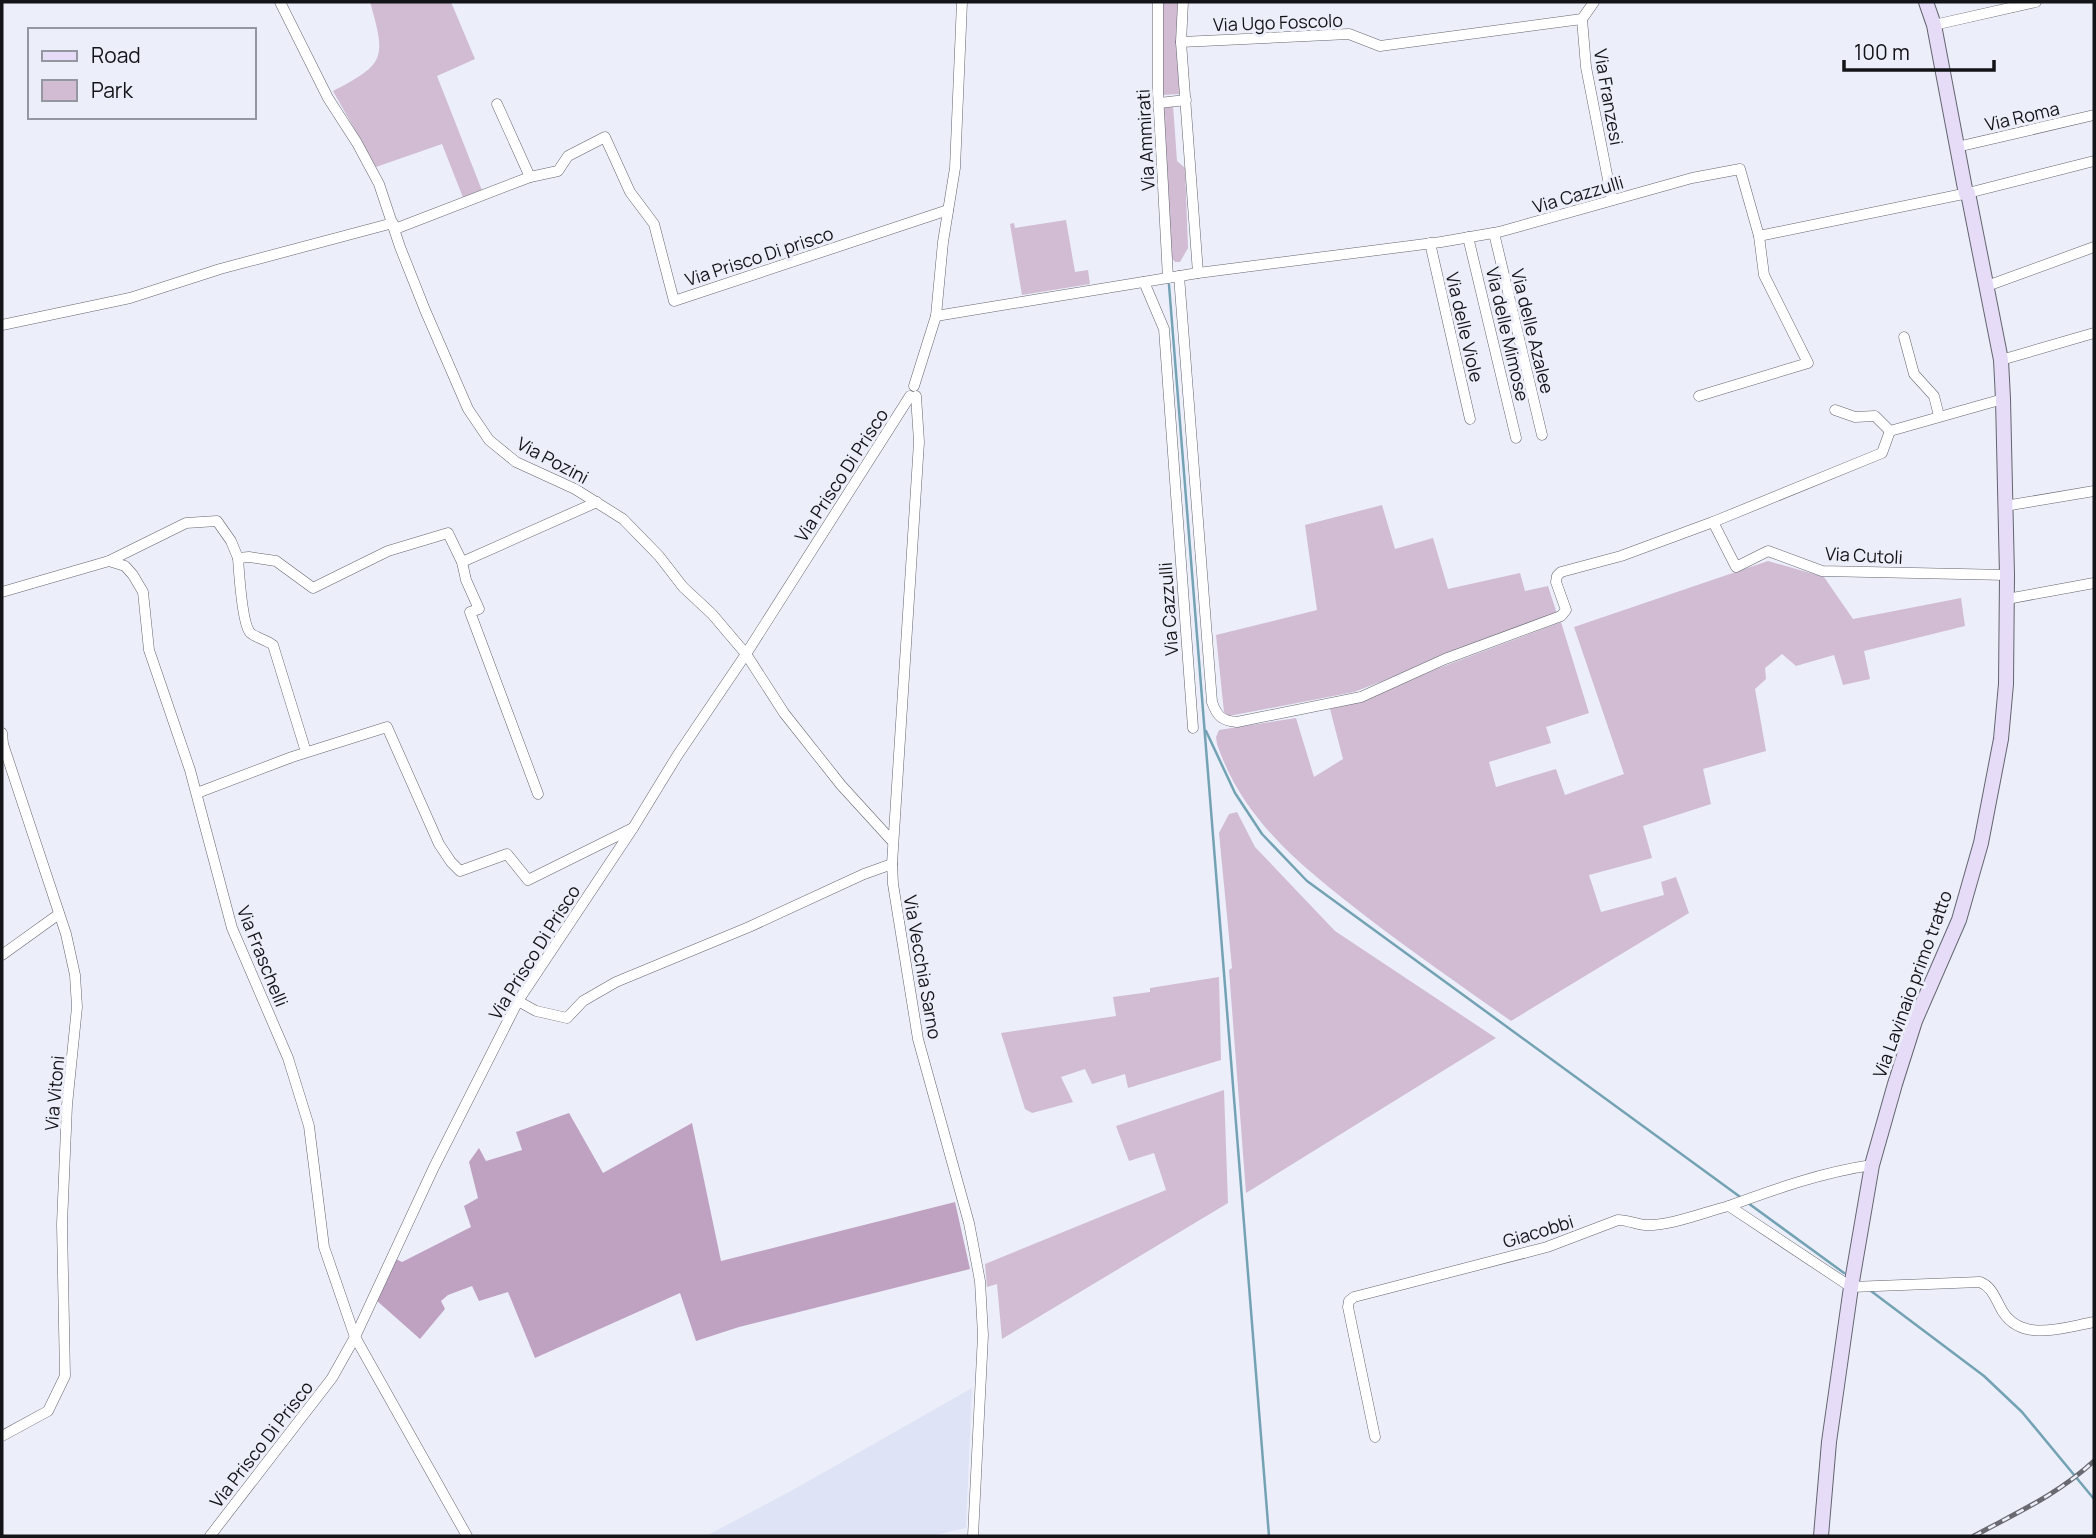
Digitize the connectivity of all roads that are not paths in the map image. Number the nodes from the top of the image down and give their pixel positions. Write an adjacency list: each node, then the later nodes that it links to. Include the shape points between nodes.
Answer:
1 (280, 2): 21 (street, Via Pozini, via 328,98 379,184)
2 (962, 2): 20 (street, via 955,168)
3 (1158, 2): 12 (street, Via Ammirati)
4 (1183, 2): 10 (street)
5 (1594, 2): 8 (street)
6 (1926, 2): 9 (street, Via Lavinaio primo tratto)
7 (2035, 2): 9 (street)
8 (1582, 19): 10 (street, Via Ugo Foscolo, via 1380,46 1349,34); 19 (street, Via Franzesi, via 1586,67)
9 (1934, 25): 15 (street, Via Lavinaio primo tratto)
10 (1181, 42): 11 (street)
11 (1185, 100): 12 (street); 27 (street)
12 (1159, 103): 29 (street, Via Ammirati)
13 (497, 104): 17 (street)
14 (2094, 115): 15 (street, Via Roma)
15 (1957, 147): 18 (street, Via Lavinaio primo tratto)
16 (2094, 161): 18 (street)
17 (530, 177): 20 (street, Via Prisco Di prisco, via 558,171 568,156 605,137 630,192 653,224 674,301); 21 (street)
18 (1967, 194): 23 (street); 31 (street, Via Lavinaio primo tratto)
19 (1612, 200): 22 (street, Via Cazzulli); 23 (street, Via Cazzulli, via 1740,169)
20 (948, 210): 32 (street)
21 (394, 226): 33 (street, via 220,269 130,298); 47 (street, Via Pozini, via 468,409 489,440 516,462)
22 (1494, 233): 24 (street, Via Cazzulli); 44 (street, Via delle Azalee)
23 (1759, 236): 38 (street, via 1764,275 1808,363)
24 (1468, 237): 25 (street, Via Cazzulli); 45 (street, Via delle Mimose)
25 (1430, 243): 27 (street, Via Cazzulli); 42 (street, Via delle Viole)
26 (2094, 247): 31 (street)
27 (1198, 273): 28 (street, Via Cazzulli)
28 (1179, 276): 29 (street, Via Cazzulli); 49 (street, via 1212,702 1217,715 1226,721 1237,723 1362,697 1446,659 1561,616 1566,610 1556,582 1561,572 1621,556)
29 (1168, 278): 30 (street, Via Cazzulli)
30 (1144, 282): 32 (street, Via Cazzulli); 58 (street, Via Cazzulli, via 1164,329)
31 (1987, 286): 36 (street, Via Lavinaio primo tratto)
32 (936, 316): 37 (street)
33 (2, 325)
34 (2094, 333): 36 (street)
35 (1904, 337): 41 (street, via 1914,374 1934,396)
36 (2001, 360): 39 (street, Via Lavinaio primo tratto)
37 (914, 393): 57 (street, Via Prisco Di Prisco); 64 (street, Via Vecchia Sarno, via 919,442)
38 (1699, 396)
39 (2003, 399): 41 (street); 48 (street, Via Lavinaio primo tratto)
40 (1835, 410): 43 (street, via 1855,417 1875,416)
41 (1940, 416): 43 (street)
42 (1470, 419)
43 (1890, 431): 49 (street, via 1882,453)
44 (1542, 435)
45 (1516, 438)
46 (2094, 491): 48 (street)
47 (597, 502): 52 (street); 57 (street, Via Pozini, via 632,528)
48 (2005, 506): 53 (street, Via Lavinaio primo tratto)
49 (1713, 522): 53 (street, Via Cutoli, via 1736,567 1768,551 1822,571)
50 (238, 558): 51 (street, via 217,521 186,523); 52 (street, via 276,561 313,588 388,551 448,533); 60 (street, via 249,632 273,645)
51 (109, 561): 55 (street); 61 (street, Via Fraschelli, via 125,566 143,592 149,650)
52 (462, 562): 62 (street, via 479,609 470,612)
53 (2007, 575): 56 (street, Via Lavinaio primo tratto)
54 (2094, 583): 56 (street)
55 (2, 592)
56 (2007, 599): 69 (street, Via Lavinaio primo tratto, via 2001,739 1981,843 1959,920 1915,1021)
57 (746, 654): 63 (street, Via Prisco Di Prisco); 64 (street, Via Pozini, via 841,785)
58 (1193, 728)
59 (2, 733): 66 (street, Via Vitoni)
60 (306, 752): 61 (street); 63 (street, via 387,727 439,844 460,871 507,855 528,880)
61 (197, 793): 73 (street, Via Fraschelli, via 232,928 288,1058 309,1126 324,1247)
62 (538, 794)
63 (633, 828): 68 (street, Via Prisco Di Prisco)
64 (893, 842): 65 (street, Via Vecchia Sarno)
65 (892, 864): 68 (street, via 616,982 583,1001 567,1018); 78 (street, Via Vecchia Sarno, via 918,1039 969,1223 980,1281 983,1335)
66 (59, 914): 67 (street); 74 (street, Via Vitoni, via 78,1007 67,1105 62,1224 65,1376 48,1410)
67 (2, 955)
68 (517, 1001): 73 (street, Via Prisco Di Prisco)
69 (1871, 1165): 70 (street, Giacobbi); 71 (street, Via Lavinaio primo tratto)
70 (1733, 1204): 71 (street); 75 (street, Giacobbi, via 1662,1223 1618,1220 1547,1247 1354,1297 1348,1307)
71 (1851, 1287): 72 (street, via 1980,1282 1990,1288 2005,1315 2032,1332); 79 (street, Via Lavinaio primo tratto)
72 (2094, 1322)
73 (355, 1337): 76 (street, Via Prisco Di Prisco, via 332,1378); 77 (street, Via Fraschelli)
74 (2, 1436)
75 (1375, 1437)
76 (210, 1536)
77 (467, 1536)
78 (973, 1536)
79 (1821, 1536)

